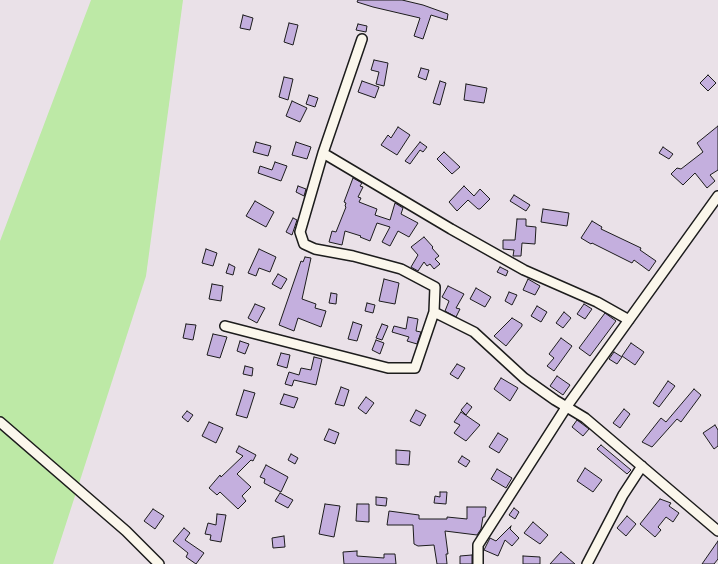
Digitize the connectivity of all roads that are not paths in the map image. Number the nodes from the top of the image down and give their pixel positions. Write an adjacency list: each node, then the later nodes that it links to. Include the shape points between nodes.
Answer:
1 (362, 39): 2 (street)
2 (323, 153): 4 (street, via 300,232 304,244 315,249 401,268 434,287); 5 (street, via 524,270 597,302)
3 (718, 196): 5 (street)
4 (434, 312): 6 (street, via 415,368 388,368); 7 (street, via 474,332 524,378)
5 (629, 320): 7 (street)
6 (225, 326)
7 (566, 406): 9 (street, via 585,418); 12 (street, via 478,545)
8 (0, 422): 11 (street, via 126,531)
9 (642, 466): 10 (street); 13 (street, via 623,495)
10 (718, 530)
11 (159, 564)
12 (478, 564)
13 (587, 564)

